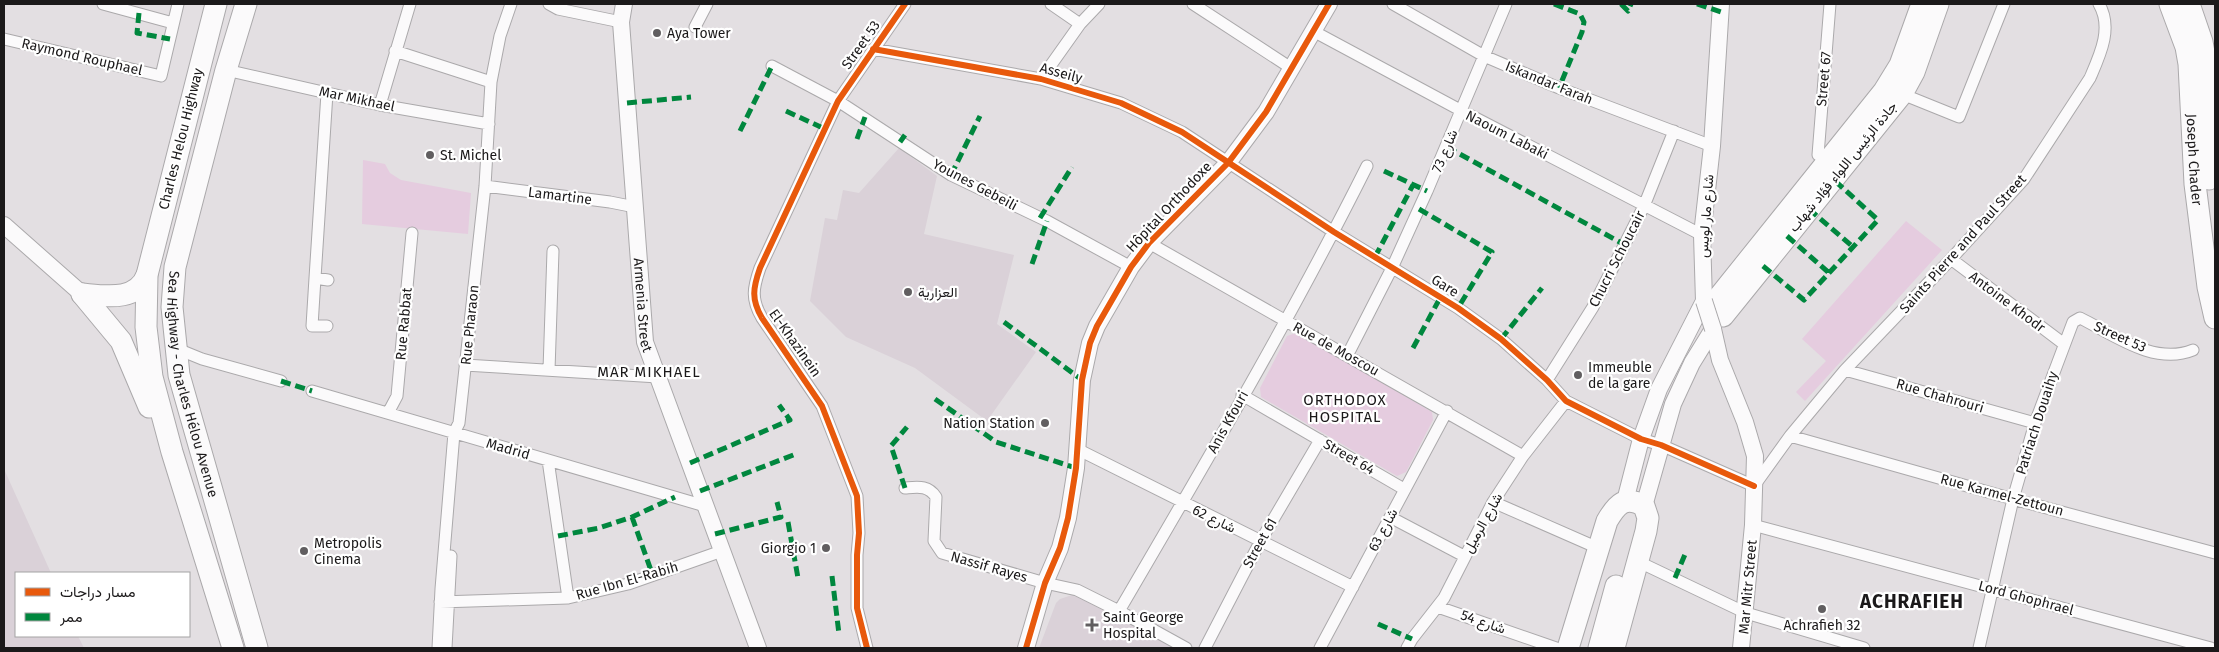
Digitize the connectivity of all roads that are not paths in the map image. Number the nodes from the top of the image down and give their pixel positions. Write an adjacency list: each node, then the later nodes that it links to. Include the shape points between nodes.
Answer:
1 (104, 4): 25 (street)
2 (178, 4): 25 (street)
3 (216, 4): 64 (highway, Charles Helou Highway)
4 (246, 4): 36 (highway, Sea Highway - Charles Hélou Avenue)
5 (410, 4): 32 (street)
6 (511, 4): 38 (street, Rue Pharaon, via 500,36)
7 (549, 4): 26 (street, via 558,9)
8 (624, 4): 26 (street, Armenia Street)
9 (708, 4): 28 (street)
10 (905, 4): 31 (street, Street 53)
11 (1051, 4): 27 (street)
12 (1099, 4): 27 (street)
13 (1193, 4): 35 (street)
14 (1329, 4): 29 (street, Hôpital Orthodoxe)
15 (1393, 4): 33 (street, Iskandar Farah)
16 (1506, 4): 33 (street, شارع 73)
17 (1721, 4): 47 (street, شارع مار لويس)
18 (1830, 4): 48 (street, Street 67)
19 (1922, 4): 68 (highway, جادة الرئيس اللواء فؤاد شهاب, via 1900,65 1884,91)
20 (1938, 4): 40 (highway, جادة الرئيس اللواء فؤاد شهاب, via 1914,72)
21 (2004, 4): 40 (street, via 1959,117)
22 (2170, 4): 69 (highway, Joseph Chader, via 2189,64 2195,184)
23 (2189, 4): 44 (highway, Joseph Chader, via 2202,42)
24 (2102, 8): 61 (street, Saints Pierre and Paul Street, via 2106,24 2103,43 2090,78 2024,179)
25 (173, 22): 30 (street, Raymond Rouphael, via 161,76)
26 (621, 22): 52 (street, Armenia Street)
27 (1080, 24): 37 (street)
28 (695, 27)
29 (1313, 31): 35 (street, Hôpital Orthodoxe); 43 (street, Naoum Labaki)
30 (4, 39)
31 (873, 49): 37 (street, Asseily); 41 (street, Street 53)
32 (395, 51): 38 (street); 42 (street)
33 (1484, 56): 43 (street, شارع 73); 46 (street, Iskandar Farah)
34 (772, 66): 41 (street, Younes Gebeili)
35 (1291, 68): 49 (street, Hôpital Orthodoxe, via 1266,112)
36 (226, 70): 39 (street, Mar Mikhael); 73 (highway, Sea Highway - Charles Hélou Avenue, via 175,267 172,307)
37 (1041, 80): 49 (street, Asseily, via 1140,110)
38 (491, 82): 45 (street, Rue Pharaon)
39 (327, 93): 42 (street, Mar Mikhael); 65 (street)
40 (1902, 94): 68 (highway, جادة الرئيس اللواء فؤاد شهاب)
41 (838, 101): 62 (street, Younes Gebeili, via 951,175); 126 (street, El-Khazinein, via 760,268 753,296 762,318 822,406 856,496 859,533 857,608)
42 (380, 105): 45 (street, Mar Mikhael)
43 (1462, 111): 53 (street, Naoum Labaki); 63 (street, شارع 73)
44 (2211, 111): 58 (highway, Joseph Chader, via 2208,173)
45 (489, 124): 51 (street, Rue Pharaon)
46 (1674, 131): 47 (street, Iskandar Farah); 53 (street, Chucri Schoucair)
47 (1712, 146): 57 (street, شارع مار لويس)
48 (1818, 155)
49 (1228, 162): 55 (street, Gare); 59 (street, Hôpital Orthodoxe)
50 (1367, 166): 55 (street)
51 (485, 186): 52 (street, Lamartine); 76 (street, Rue Pharaon)
52 (635, 206): 79 (street, Armenia Street, via 645,342)
53 (1644, 206): 57 (street, Naoum Labaki); 80 (street, Chucri Schoucair, via 1593,307)
54 (4, 225): 67 (street)
55 (1334, 232): 63 (street, Gare); 70 (street, Anis Kfouri)
56 (412, 233): 86 (street, Rue Rabbat, via 397,396)
57 (1702, 235): 68 (street, شارع مار لويس)
58 (2215, 239)
59 (1149, 243): 62 (street, Hôpital Orthodoxe); 70 (street, Rue de Moscou)
60 (553, 251): 77 (street)
61 (1951, 260): 72 (street, Antoine Khodr); 78 (street, Saints Pierre and Paul Street)
62 (1131, 266): 93 (street, Hôpital Orthodoxe, via 1090,343 1082,380)
63 (1392, 268): 75 (street, شارع 73); 80 (street, Gare, via 1458,308 1501,339)
64 (147, 274): 67 (highway, via 139,287 126,295); 94 (highway, Sea Highway - Charles Hélou Avenue, via 149,358)
65 (316, 278): 66 (street); 71 (street, via 312,326)
66 (328, 280)
67 (82, 294): 94 (highway, via 121,341)
68 (1715, 311): 91 (street, via 1659,389); 92 (street, via 1673,404); 97 (street, شارع مار لويس, via 1720,360 1755,456)
69 (2215, 318)
70 (1284, 320): 75 (street, Rue de Moscou); 83 (street, Anis Kfouri)
71 (327, 326)
72 (2064, 344): 74 (street, Street 53, via 2073,322 2078,318 2146,350 2178,354); 87 (street, Patriach Douaihy)
73 (175, 348): 81 (street); 122 (highway, Sea Highway - Charles Hélou Avenue, via 179,375)
74 (2193, 350)
75 (1348, 354): 85 (street, Rue de Moscou)
76 (465, 365): 77 (street); 88 (street, Rue Pharaon)
77 (549, 370): 79 (street)
78 (1845, 370): 87 (street, Rue Chahrouri); 89 (street, Saints Pierre and Paul Street)
79 (658, 377): 103 (street, Armenia Street)
80 (1547, 380): 84 (street, Gare)
81 (281, 381)
82 (312, 391): 86 (street, Madrid)
83 (1242, 395): 90 (street, Street 64); 102 (street, Anis Kfouri)
84 (1566, 401): 91 (street, Gare); 95 (street, شارع الرميل)
85 (1446, 411): 95 (street, Rue de Moscou); 99 (street, شارع 63)
86 (388, 413): 88 (street, Madrid)
87 (2035, 423): 100 (street, Patriach Douaihy)
88 (457, 434): 96 (street, Madrid); 117 (street, Rue Pharaon)
89 (1790, 436): 97 (street, Saints Pierre and Paul Street); 100 (street, Rue Karmel-Zettoun)
90 (1320, 440): 99 (street, Street 64); 107 (street, Street 61)
91 (1641, 440): 92 (street, Gare); 104 (street)
92 (1661, 446): 97 (street, Gare); 104 (street)
93 (1077, 449): 102 (street, شارع 62); 113 (street, Hôpital Orthodoxe, via 1068,518)
94 (172, 452): 121 (highway, Sea Highway - Charles Hélou Avenue)
95 (1523, 456): 101 (street, شارع الرميل)
96 (548, 460): 103 (street, Madrid); 116 (street)
97 (1754, 486): 106 (street, Mar Mitr Street)
98 (905, 488): 113 (street, Nassif Rayes, via 924,487 936,497 934,541 942,553)
99 (1404, 489): 105 (street, شارع 63)
100 (2013, 499): 110 (street, Rue Karmel-Zettoun); 115 (street, Patriach Douaihy)
101 (1493, 502): 108 (street); 111 (street, شارع الرميل)
102 (1182, 503): 107 (street, شارع 62); 119 (street, Anis Kfouri)
103 (705, 506): 109 (street, Armenia Street)
104 (1632, 509): 108 (highway, via 1614,510); 112 (highway, via 1648,518); 134 (highway); 135 (highway)
105 (1390, 517): 111 (street); 114 (street, شارع 63)
106 (1753, 525): 115 (street, Lord Ghophrael); 120 (street, Mar Mitr Street)
107 (1260, 542): 114 (street, شارع 62); 129 (street, Street 61)
108 (1598, 548): 133 (highway)
109 (722, 551): 116 (street, Rue Ibn El-Rabih, via 628,584); 125 (street, Armenia Street)
110 (2215, 553)
111 (1464, 556): 118 (street, شارع الرميل)
112 (1638, 562): 120 (street); 136 (highway)
113 (1045, 583): 119 (street, Nassif Rayes, via 1077,590); 127 (street, Hôpital Orthodoxe)
114 (1353, 588): 130 (street, شارع 63)
115 (1993, 588): 139 (street, Patriach Douaihy); 140 (street, Lord Ghophrael)
116 (568, 598): 117 (street, Rue Ibn El-Rabih)
117 (444, 602): 123 (street, Rue Pharaon); 124 (street, Rue Pharaon)
118 (1438, 607): 131 (street, شارع الرميل); 132 (street, شارع 54)
119 (1119, 611): 128 (street, Nassif Rayes)
120 (1746, 613): 137 (street, Mar Mitr Street); 138 (street)
121 (233, 648)
122 (257, 648)
123 (438, 648)
124 (446, 648)
125 (758, 648)
126 (867, 648)
127 (1026, 648)
128 (1186, 648)
129 (1205, 648)
130 (1320, 648)
131 (1407, 648)
132 (1556, 648)
133 (1568, 648)
134 (1582, 648)
135 (1599, 648)
136 (1614, 648)
137 (1741, 648)
138 (1864, 648)
139 (1979, 648)
140 (2211, 648)

